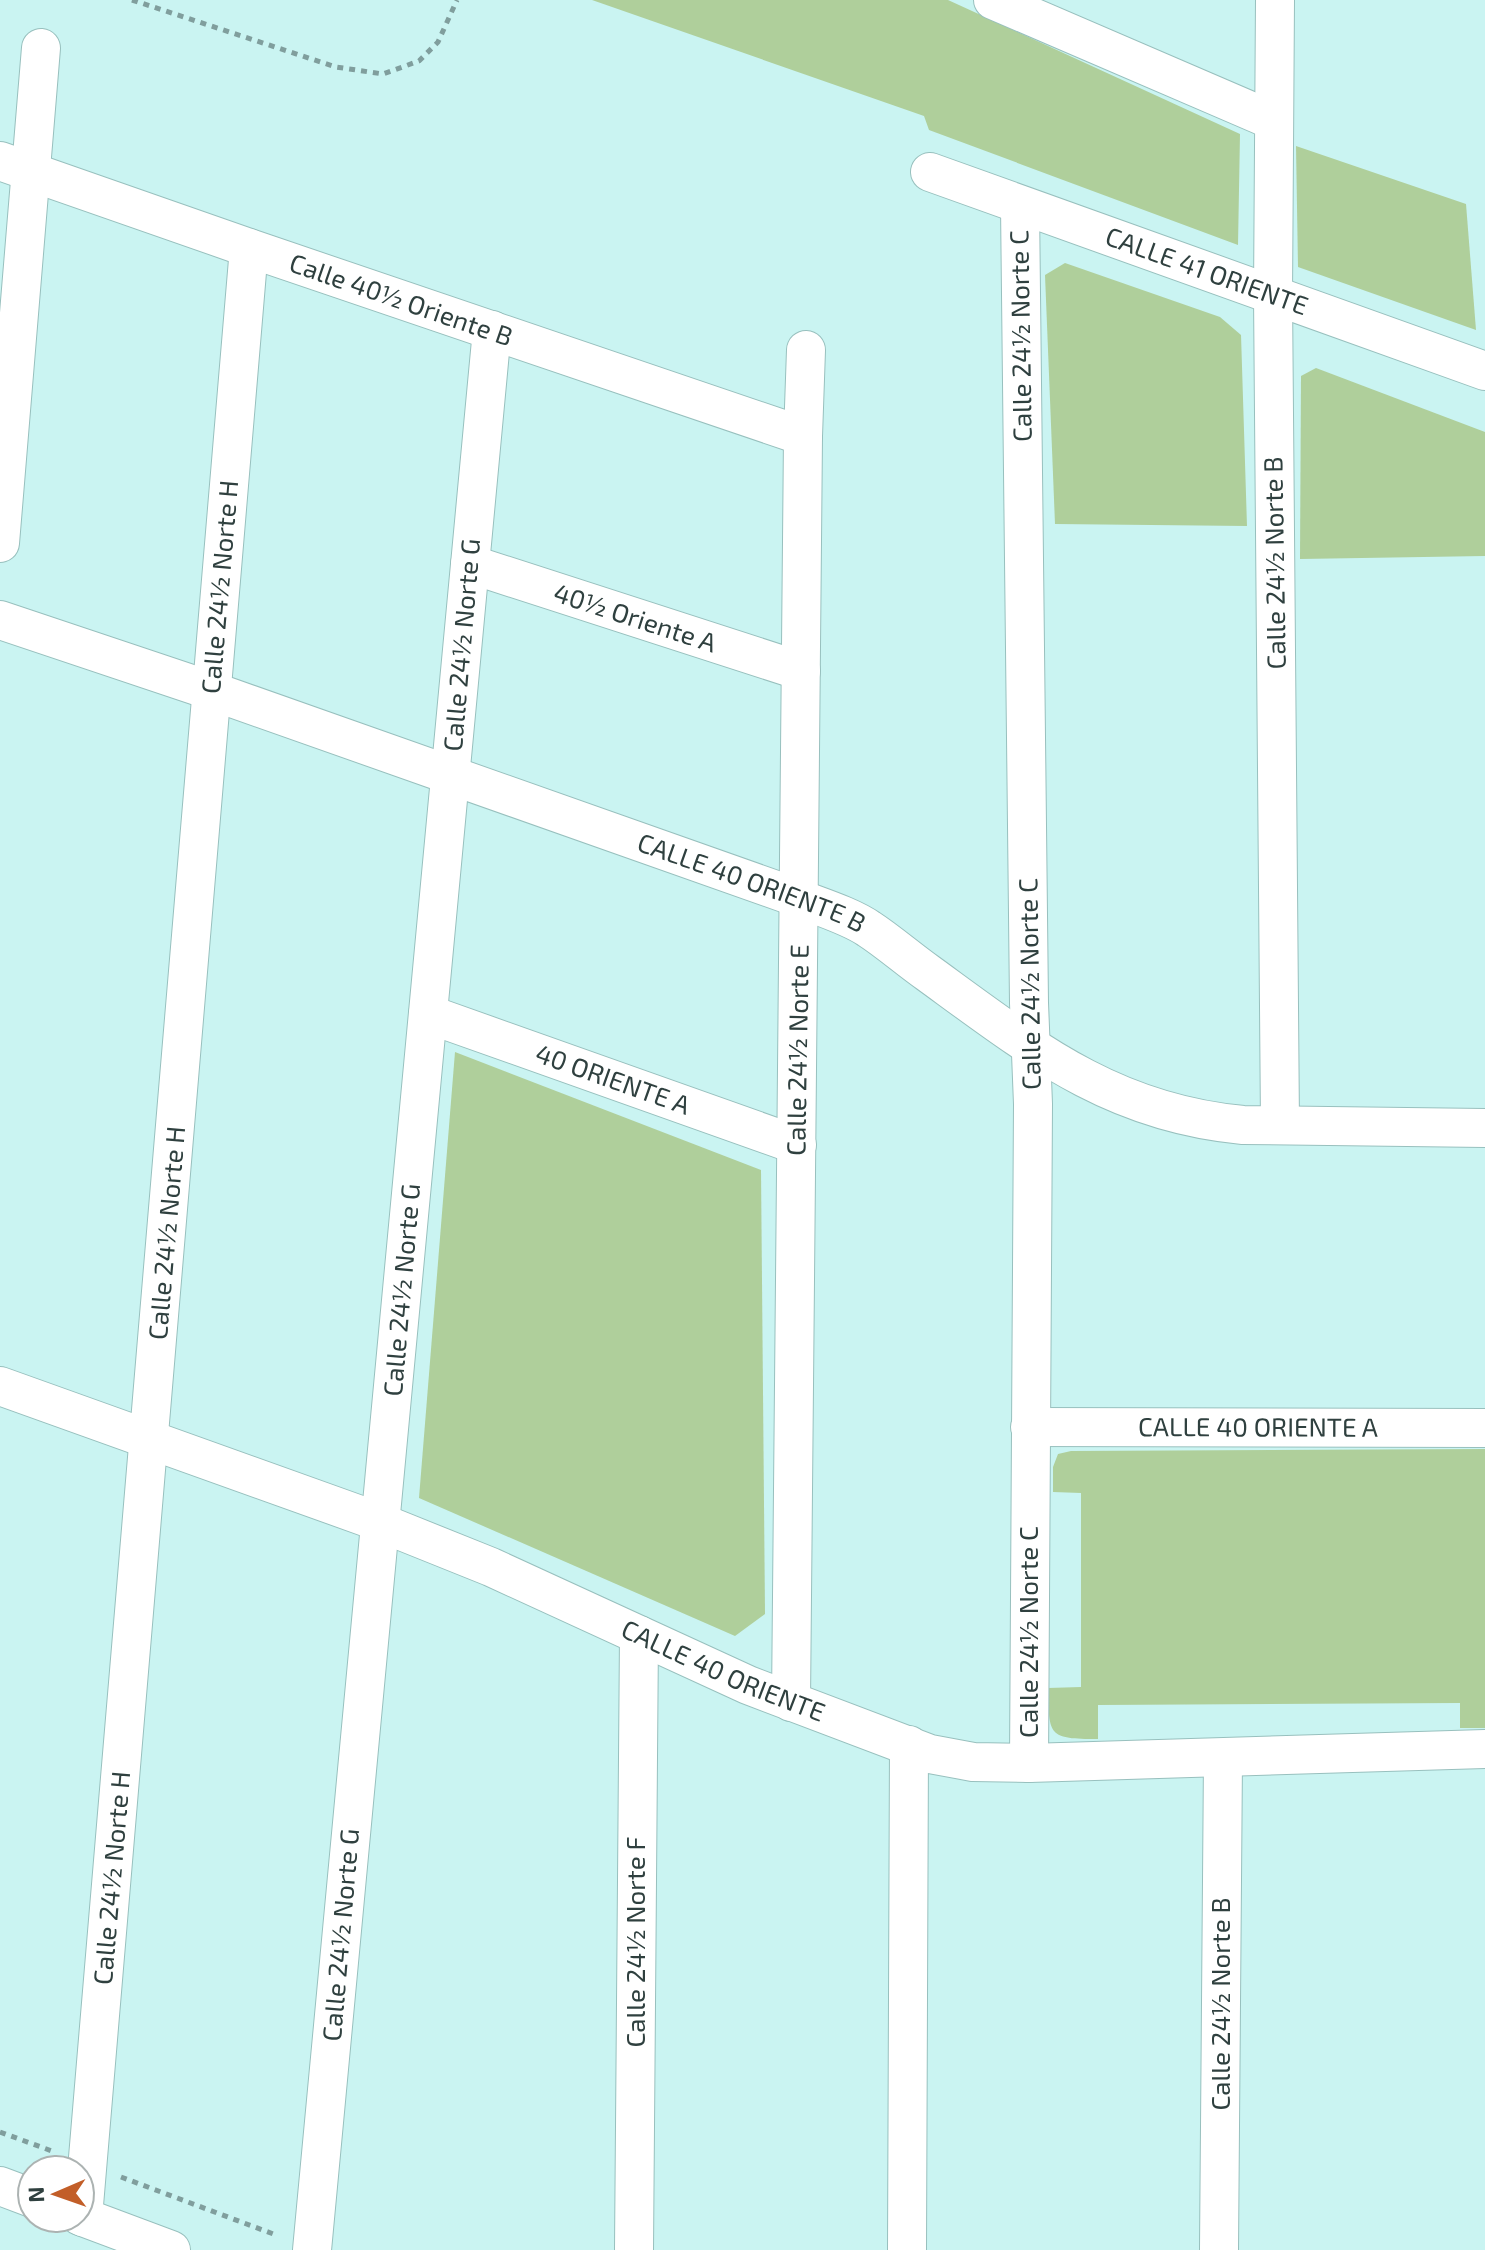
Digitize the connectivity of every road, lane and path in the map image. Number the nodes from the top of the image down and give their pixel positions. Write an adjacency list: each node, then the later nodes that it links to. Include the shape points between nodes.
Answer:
1 (132, 0): 2 (path, via 336,67 383,74 419,61 438,42)
2 (457, 0)
3 (993, 0): 6 (street)
4 (1275, 0): 6 (street, Calle 24½ Norte B)
5 (41, 48): 7 (street)
6 (1274, 121): 11 (street, Calle 24½ Norte B)
7 (16, 167): 10 (street, Calle 40½ Oriente B); 16 (street)
8 (930, 172): 9 (street, CALLE 41 ORIENTE)
9 (1020, 205): 11 (street, CALLE 41 ORIENTE); 24 (street, Calle 24½ Norte C)
10 (249, 248): 12 (street, Calle 40½ Oriente B); 20 (street, Calle 24½ Norte H)
11 (1273, 295): 14 (street, CALLE 41 ORIENTE); 25 (street, Calle 24½ Norte B)
12 (492, 330): 15 (street, Calle 40½ Oriente B); 17 (street, Calle 24½ Norte G)
13 (806, 350): 15 (street, Calle 24½ Norte E)
14 (1485, 371)
15 (803, 436): 19 (street, Calle 24½ Norte E)
16 (0, 543)
17 (470, 564): 19 (street, 40½ Oriente A); 21 (street, Calle 24½ Norte G)
18 (0, 620): 20 (street, CALLE 40 ORIENTE B)
19 (801, 671): 22 (street, Calle 24½ Norte E)
20 (212, 691): 21 (street, CALLE 40 ORIENTE B); 31 (street, Calle 24½ Norte H)
21 (450, 775): 22 (street, CALLE 40 ORIENTE B); 23 (street, Calle 24½ Norte G)
22 (799, 898): 24 (street, CALLE 40 ORIENTE B, via 867,927); 27 (street, Calle 24½ Norte E)
23 (428, 1014): 27 (street, 40 ORIENTE A); 32 (street, Calle 24½ Norte G)
24 (1030, 1046): 25 (street, CALLE 40 ORIENTE B, via 1080,1077 1144,1105 1211,1122); 29 (street, Calle 24½ Norte C)
25 (1280, 1125): 26 (street, CALLE 40 ORIENTE B)
26 (1485, 1128)
27 (797, 1145): 34 (street, Calle 24½ Norte E)
28 (0, 1386): 31 (street, CALLE 40 ORIENTE)
29 (1030, 1427): 30 (street, CALLE 40 ORIENTE A); 38 (street, Calle 24½ Norte C)
30 (1485, 1428)
31 (149, 1440): 32 (street, CALLE 40 ORIENTE); 41 (street, Calle 24½ Norte H)
32 (380, 1522): 33 (street, CALLE 40 ORIENTE); 44 (street, Calle 24½ Norte G)
33 (639, 1635): 34 (street, CALLE 40 ORIENTE); 46 (street, Calle 24½ Norte F)
34 (791, 1702): 35 (street, CALLE 40 ORIENTE)
35 (909, 1745): 38 (street, CALLE 40 ORIENTE, via 973,1762); 47 (street)
36 (1485, 1749): 37 (street, CALLE 40 ORIENTE)
37 (1223, 1758): 38 (street, CALLE 40 ORIENTE); 48 (street, Calle 24½ Norte B)
38 (1029, 1763)
39 (0, 2132): 40 (path)
40 (60, 2154)
41 (88, 2154)
42 (96, 2167): 44 (path)
43 (96, 2221): 45 (street)
44 (312, 2249)
45 (171, 2250)
46 (634, 2250)
47 (907, 2250)
48 (1219, 2250)

